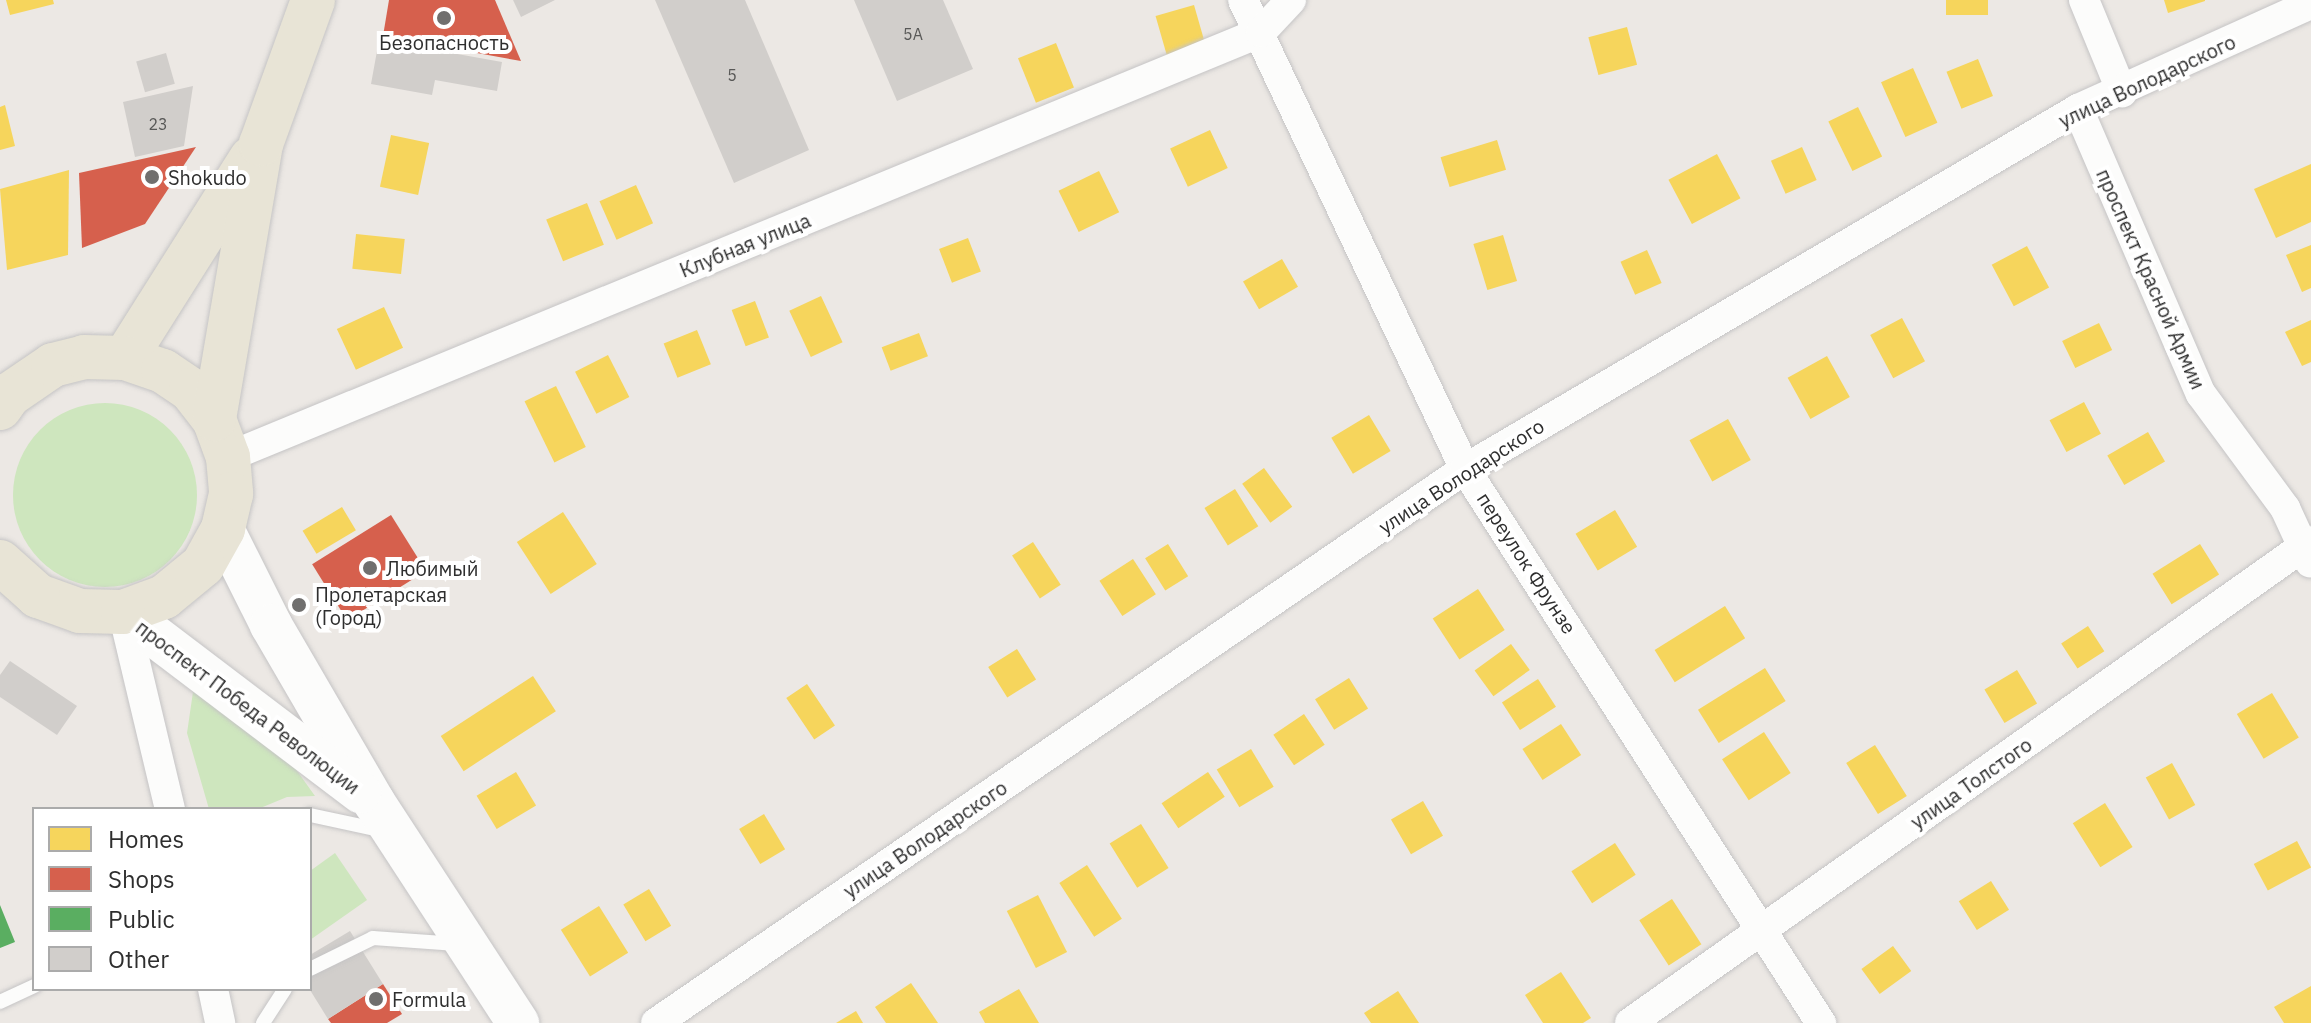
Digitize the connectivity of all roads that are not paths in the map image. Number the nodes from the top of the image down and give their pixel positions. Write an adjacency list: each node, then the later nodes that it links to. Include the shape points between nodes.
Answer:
1 (313, 0): 9 (main road)
2 (1243, 0): 6 (street, переулок Фрунзе)
3 (1291, 0): 6 (street)
4 (2084, 0): 7 (street)
5 (2311, 4): 7 (street, улица Володарского)
6 (1261, 32): 12 (street, Клубная улица); 13 (street, переулок Фрунзе)
7 (2122, 92): 8 (street, улица Володарского)
8 (2078, 109): 13 (street, улица Володарского); 15 (street, проспект Красной Армии, via 2201,394 2285,508)
9 (261, 144): 10 (main road); 12 (main road)
10 (125, 358): 11 (main road, via 84,357 53,365); 12 (main road, via 163,371 191,390)
11 (2, 398)
12 (221, 438): 14 (main road, via 231,494)
13 (1465, 469): 21 (street, переулок Фрунзе); 31 (street, улица Володарского)
14 (223, 529): 17 (main road, via 203,565 173,589); 20 (main road, проспект Победа Революции, via 271,625)
15 (2308, 551): 21 (street, улица Толстого)
16 (0, 562): 17 (main road, via 38,596 80,611)
17 (123, 612): 18 (street); 20 (main road, проспект Победа Революции)
18 (170, 807)
19 (312, 815): 20 (lane)
20 (384, 818): 22 (main road, проспект Победа Революции)
21 (1765, 930): 32 (street, улица Толстого); 33 (street, переулок Фрунзе)
22 (468, 946): 23 (lane, via 373,938); 30 (main road, проспект Победа Революции)
23 (312, 968)
24 (32, 987): 27 (lane)
25 (213, 991): 28 (street)
26 (284, 991): 29 (lane)
27 (0, 1002)
28 (220, 1023)
29 (263, 1023)
30 (518, 1023)
31 (656, 1023)
32 (1630, 1023)
33 (1821, 1023)

